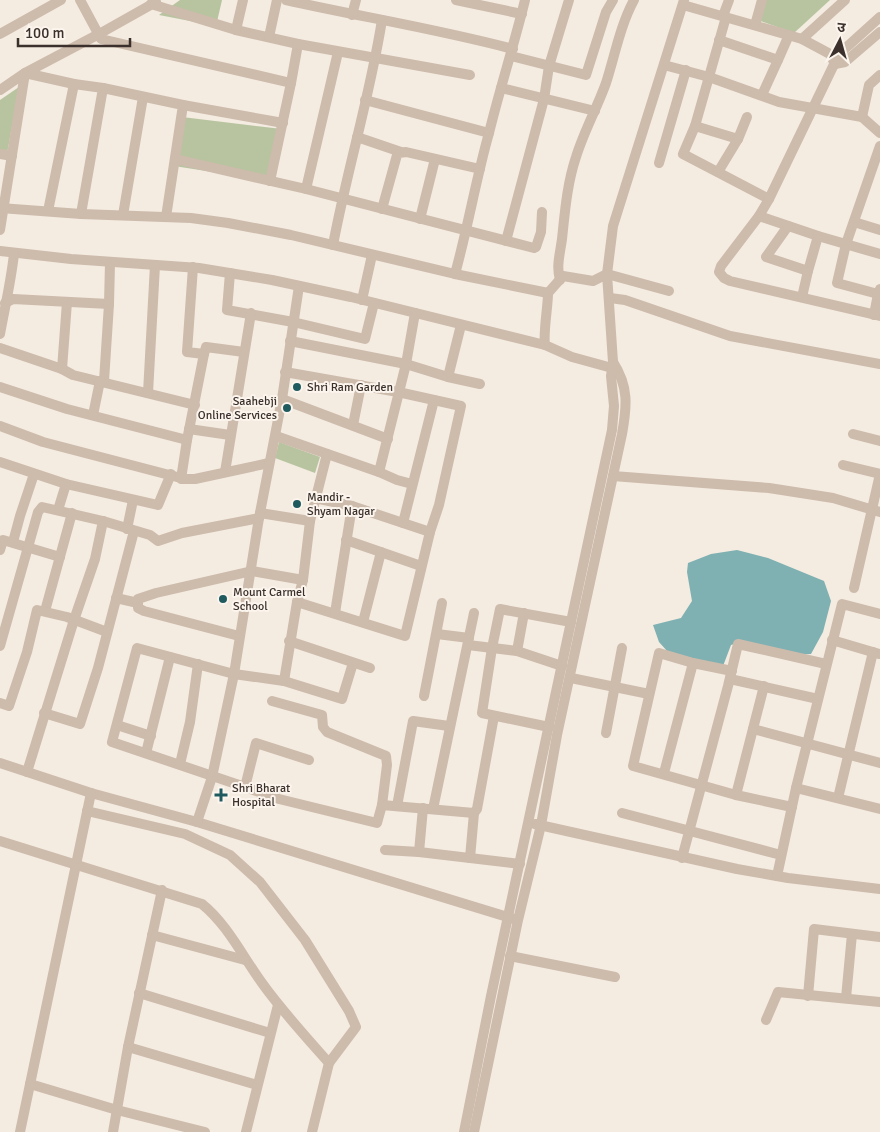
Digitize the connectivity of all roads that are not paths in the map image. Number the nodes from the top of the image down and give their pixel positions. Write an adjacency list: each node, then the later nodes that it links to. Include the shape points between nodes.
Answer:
1 (61, 0): 26 (street)
2 (80, 0): 27 (street)
3 (243, 0): 24 (street)
4 (277, 0): 29 (street)
5 (286, 0): 17 (street)
6 (356, 0): 19 (street)
7 (456, 0): 18 (street)
8 (525, 0): 18 (street)
9 (569, 0): 39 (street)
10 (613, 0): 39 (street, via 606,12 586,75)
11 (634, 0): 56 (street)
12 (729, 0): 21 (street)
13 (762, 0): 23 (street)
14 (845, 0): 30 (street)
15 (154, 2): 24 (street); 27 (street)
16 (684, 2): 21 (street); 38 (street)
17 (321, 4): 19 (street)
18 (522, 14): 34 (street)
19 (352, 15): 22 (street)
20 (880, 16): 37 (street, via 839,54)
21 (725, 17): 23 (street); 31 (street)
22 (382, 20): 34 (street, via 479,40); 35 (street)
23 (754, 25): 28 (street)
24 (236, 30): 29 (street)
25 (880, 32): 37 (street, via 845,62)
26 (0, 34)
27 (99, 34): 41 (street); 45 (street, via 101,39)
28 (789, 35): 30 (street); 36 (street)
29 (269, 37): 32 (street)
30 (802, 39): 37 (street, via 830,54)
31 (719, 40): 36 (street); 44 (street)
32 (298, 44): 33 (street); 45 (street)
33 (338, 52): 35 (street); 75 (street)
34 (512, 52): 39 (street); 48 (street)
35 (376, 58): 42 (street); 53 (street)
36 (778, 60): 50 (street)
37 (835, 64): 55 (street)
38 (664, 65): 40 (street); 106 (street, via 613,226)
39 (549, 66): 52 (street)
40 (686, 70): 44 (street); 71 (street)
41 (25, 73): 46 (street); 49 (street); 68 (street)
42 (470, 75)
43 (880, 76): 58 (street, via 869,85)
44 (709, 77): 50 (street); 60 (street)
45 (291, 83): 59 (street)
46 (74, 84): 47 (street); 80 (street)
47 (103, 88): 51 (street); 82 (street)
48 (501, 88): 52 (street); 61 (street)
49 (0, 90)
50 (762, 95): 55 (street)
51 (143, 97): 54 (street); 83 (street)
52 (544, 99): 56 (street); 93 (street)
53 (366, 100): 61 (street); 63 (street)
54 (183, 105): 59 (street); 69 (street)
55 (813, 109): 58 (street); 77 (street)
56 (595, 111): 107 (street, via 568,186 558,262)
57 (747, 117): 64 (street)
58 (862, 117): 62 (street)
59 (283, 123): 74 (street)
60 (695, 126): 64 (street); 73 (street, via 683,154)
61 (488, 133): 72 (street)
62 (880, 133)
63 (357, 138): 66 (street); 76 (street)
64 (738, 139): 73 (street)
65 (880, 146): 87 (street)
66 (401, 152): 70 (street); 79 (street, via 397,155)
67 (0, 154): 68 (street)
68 (12, 156): 78 (street)
69 (176, 159): 74 (street); 85 (street)
70 (435, 159): 72 (street); 86 (street)
71 (659, 163)
72 (480, 169): 91 (street)
73 (718, 172): 77 (street)
74 (270, 181): 75 (street)
75 (306, 189): 76 (street)
76 (342, 199): 79 (street); 95 (street)
77 (769, 199): 84 (street)
78 (2, 208): 80 (street); 89 (street)
79 (382, 209): 86 (street)
80 (48, 211): 82 (street)
81 (542, 212): 93 (street, via 536,247)
82 (80, 214): 83 (street)
83 (123, 216): 85 (street)
84 (759, 216): 88 (street); 112 (street, via 721,266 720,274 730,280)
85 (166, 217): 95 (street, via 228,223)
86 (420, 219): 91 (street)
87 (854, 222): 90 (street); 94 (street)
88 (788, 226): 92 (street); 103 (street, via 766,258)
89 (0, 230)
90 (880, 230)
91 (467, 231): 93 (street); 105 (street)
92 (818, 236): 94 (street); 103 (street)
93 (506, 241)
94 (846, 244): 98 (street); 110 (street, via 837,283)
95 (333, 245): 99 (street)
96 (0, 251): 97 (street)
97 (14, 254): 100 (street); 116 (street)
98 (880, 254)
99 (372, 255): 105 (street); 114 (street)
100 (110, 263): 101 (street); 118 (street)
101 (155, 264): 102 (street); 140 (street)
102 (193, 267): 104 (street); 129 (street, via 187,352)
103 (808, 271): 112 (street)
104 (230, 273): 108 (street); 119 (street, via 227,310)
105 (456, 274): 111 (street)
106 (607, 274): 107 (street, via 593,281 563,276); 109 (street); 113 (street)
107 (560, 280): 111 (street)
108 (299, 286): 114 (street); 122 (street)
109 (669, 291)
110 (879, 291): 121 (street)
111 (548, 293): 126 (street)
112 (802, 297): 121 (street)
113 (610, 298): 131 (street, via 626,300 730,336); 132 (street)
114 (362, 300): 117 (street)
115 (67, 302): 116 (street, via 13,299); 118 (street); 133 (street)
116 (5, 303): 124 (street)
117 (374, 303): 120 (street); 122 (street, via 366,339)
118 (109, 304): 136 (street)
119 (251, 313): 122 (street); 128 (street)
120 (415, 313): 123 (street); 130 (street)
121 (877, 315)
122 (293, 322): 125 (street)
123 (461, 325): 126 (street); 135 (street)
124 (0, 334)
125 (290, 341): 130 (street); 134 (street)
126 (545, 345): 132 (street, via 572,358)
127 (0, 348): 133 (street)
128 (244, 352): 129 (street, via 206,347); 152 (street)
129 (204, 354): 144 (street)
130 (406, 364): 135 (street); 141 (street)
131 (880, 364)
132 (612, 365): 146 (street); 147 (street, via 621,375 625,390)
133 (62, 369): 136 (street, via 72,375)
134 (285, 372): 138 (street); 142 (street)
135 (448, 377): 137 (street)
136 (102, 381): 140 (street); 145 (street)
137 (480, 384)
138 (361, 385): 141 (street); 148 (street)
139 (0, 387): 145 (street)
140 (148, 392): 144 (street)
141 (398, 392): 143 (street); 154 (street)
142 (282, 400): 148 (street); 153 (street)
143 (434, 400): 169 (street); 181 (street, via 461,406)
144 (195, 405): 150 (street)
145 (93, 415): 155 (street)
146 (613, 420): 147 (street); 203 (street)
147 (624, 421): 166 (street)
148 (353, 425): 154 (street)
149 (0, 426): 164 (street, via 43,442)
150 (189, 429): 152 (street); 155 (street)
151 (853, 434): 156 (street)
152 (230, 435): 161 (street)
153 (276, 436): 157 (street); 158 (street)
154 (388, 439): 162 (street)
155 (187, 440): 167 (street)
156 (880, 440)
157 (327, 454): 162 (street); 170 (street)
158 (269, 463): 161 (street); 176 (street)
159 (1, 465): 163 (street)
160 (843, 465): 165 (street)
161 (225, 472): 167 (street)
162 (379, 472): 169 (street)
163 (34, 474): 168 (street); 183 (street)
164 (171, 474): 167 (street); 171 (street, via 158,505)
165 (880, 474): 174 (street)
166 (613, 476): 174 (street, via 768,488 833,498); 224 (street)
167 (181, 479)
168 (66, 484): 171 (street); 173 (street)
169 (412, 484): 179 (street)
170 (315, 498): 172 (street); 178 (street)
171 (132, 500): 180 (street)
172 (352, 506): 179 (street); 182 (street)
173 (58, 510): 175 (street); 184 (street, via 42,507 38,512)
174 (876, 511): 191 (street)
175 (72, 513): 177 (street); 187 (street)
176 (260, 515): 178 (street); 180 (street, via 158,541 150,535); 189 (street)
177 (103, 521): 180 (street); 201 (street, via 95,559)
178 (310, 521): 190 (street)
179 (403, 523): 181 (street)
180 (131, 530): 192 (street, via 125,570)
181 (430, 532): 188 (street)
182 (346, 540): 186 (street); 197 (street)
183 (12, 542): 184 (street); 185 (street, via 2,540)
184 (28, 548): 187 (street); 210 (street)
185 (0, 550)
186 (381, 552): 188 (street); 202 (street)
187 (60, 557): 196 (street)
188 (421, 566): 202 (street, via 405,636)
189 (252, 571): 190 (street); 194 (street, via 156,593 138,599); 206 (street)
190 (303, 580): 193 (street)
191 (854, 588)
192 (116, 598): 194 (street); 204 (street)
193 (297, 602): 197 (street); 208 (street)
194 (138, 603): 206 (street, via 138,608 144,611)
195 (442, 603): 205 (street)
196 (45, 611): 201 (street); 232 (street, via 37,610 9,706)
197 (335, 613): 202 (street)
198 (474, 613): 209 (street)
199 (524, 614): 203 (street); 211 (street, via 500,609); 213 (street)
200 (880, 614): 207 (street, via 842,604)
201 (74, 620): 204 (street); 233 (street)
202 (363, 622)
203 (571, 622): 220 (street)
204 (106, 632): 233 (street, via 80,724)
205 (437, 634): 209 (street); 229 (street)
206 (240, 636): 222 (street)
207 (832, 640): 214 (street); 219 (street)
208 (289, 641): 216 (street); 225 (street)
209 (468, 642): 211 (street); 236 (street)
210 (0, 646)
211 (492, 648): 213 (street); 234 (street, via 482,710)
212 (622, 648): 227 (street)
213 (517, 651): 220 (street)
214 (877, 653): 243 (street)
215 (170, 657): 218 (street); 235 (street, via 137,648); 240 (street)
216 (353, 663): 221 (street); 225 (street, via 342,699)
217 (693, 663): 223 (street); 228 (street, via 659,654); 249 (street)
218 (198, 664): 222 (street); 247 (street)
219 (826, 664): 223 (street, via 738,644); 230 (street)
220 (562, 666): 237 (street)
221 (370, 668)
222 (234, 674): 225 (street); 250 (street)
223 (731, 675): 226 (street); 251 (street)
224 (571, 678): 227 (street); 267 (street)
225 (284, 681)
226 (764, 686): 230 (street); 238 (street)
227 (615, 687): 228 (street); 239 (street)
228 (649, 694): 249 (street, via 633,766)
229 (424, 696)
230 (818, 699): 241 (street)
231 (272, 701): 257 (street, via 322,715 327,732 386,756)
232 (0, 703)
233 (44, 713): 248 (street)
234 (494, 716): 237 (street); 263 (street, via 478,809)
235 (117, 726): 240 (street); 242 (street, via 112,742)
236 (449, 726): 258 (street, via 413,722); 260 (street)
237 (549, 727): 266 (street)
238 (753, 729): 241 (street); 255 (street)
239 (606, 733)
240 (151, 736): 242 (street)
241 (808, 744): 243 (street); 253 (street)
242 (146, 753): 247 (street)
243 (848, 755): 246 (street); 256 (street)
244 (309, 760): 252 (street, via 256,743)
245 (0, 763): 248 (street)
246 (880, 763)
247 (180, 764): 250 (street)
248 (26, 772): 254 (street)
249 (664, 773): 251 (street)
250 (212, 777): 252 (street); 265 (street)
251 (701, 785): 255 (street); 268 (street)
252 (245, 787): 257 (street, via 279,799 377,823)
253 (796, 788): 256 (street); 259 (street)
254 (91, 793): 262 (street); 265 (street)
255 (736, 794): 259 (street)
256 (838, 798): 261 (street)
257 (382, 805): 258 (street)
258 (397, 806): 260 (street)
259 (792, 807): 272 (street)
260 (428, 809): 263 (street); 271 (street)
261 (880, 809)
262 (87, 810): 276 (street); 295 (street, via 185,834 230,855 260,882 305,940 356,1027)
263 (474, 813): 273 (street)
264 (622, 813): 268 (street)
265 (197, 822): 280 (street)
266 (529, 823): 267 (street); 275 (street)
267 (541, 825): 274 (street); 280 (street)
268 (689, 830): 272 (street); 274 (street)
269 (0, 841): 276 (street)
270 (385, 850): 271 (street)
271 (419, 852): 273 (street)
272 (781, 855): 277 (street)
273 (470, 858): 275 (street)
274 (682, 858): 277 (street)
275 (520, 864): 280 (street)
276 (76, 865): 279 (street); 296 (street)
277 (777, 876): 278 (street)
278 (880, 888)
279 (162, 890): 282 (street); 285 (street, via 202,904 216,915)
280 (513, 919): 284 (street); 304 (street)
281 (852, 934): 283 (street); 288 (street, via 814,930); 289 (street)
282 (152, 935): 285 (street); 287 (street)
283 (880, 937)
284 (510, 956): 286 (street); 305 (street)
285 (245, 960): 291 (street)
286 (615, 977)
287 (140, 994): 293 (street); 294 (street)
288 (808, 996): 289 (street); 292 (street, via 778,992)
289 (846, 998): 290 (street)
290 (880, 1002)
291 (278, 1005): 293 (street); 295 (street)
292 (766, 1020)
293 (270, 1032): 297 (street)
294 (128, 1047): 297 (street); 298 (street)
295 (329, 1063): 303 (street)
296 (30, 1084): 298 (street); 299 (street)
297 (257, 1086): 302 (street)
298 (117, 1110): 300 (street); 301 (street)
299 (20, 1132)
300 (113, 1132)
301 (205, 1132)
302 (246, 1132)
303 (312, 1132)
304 (464, 1132)
305 (474, 1132)

